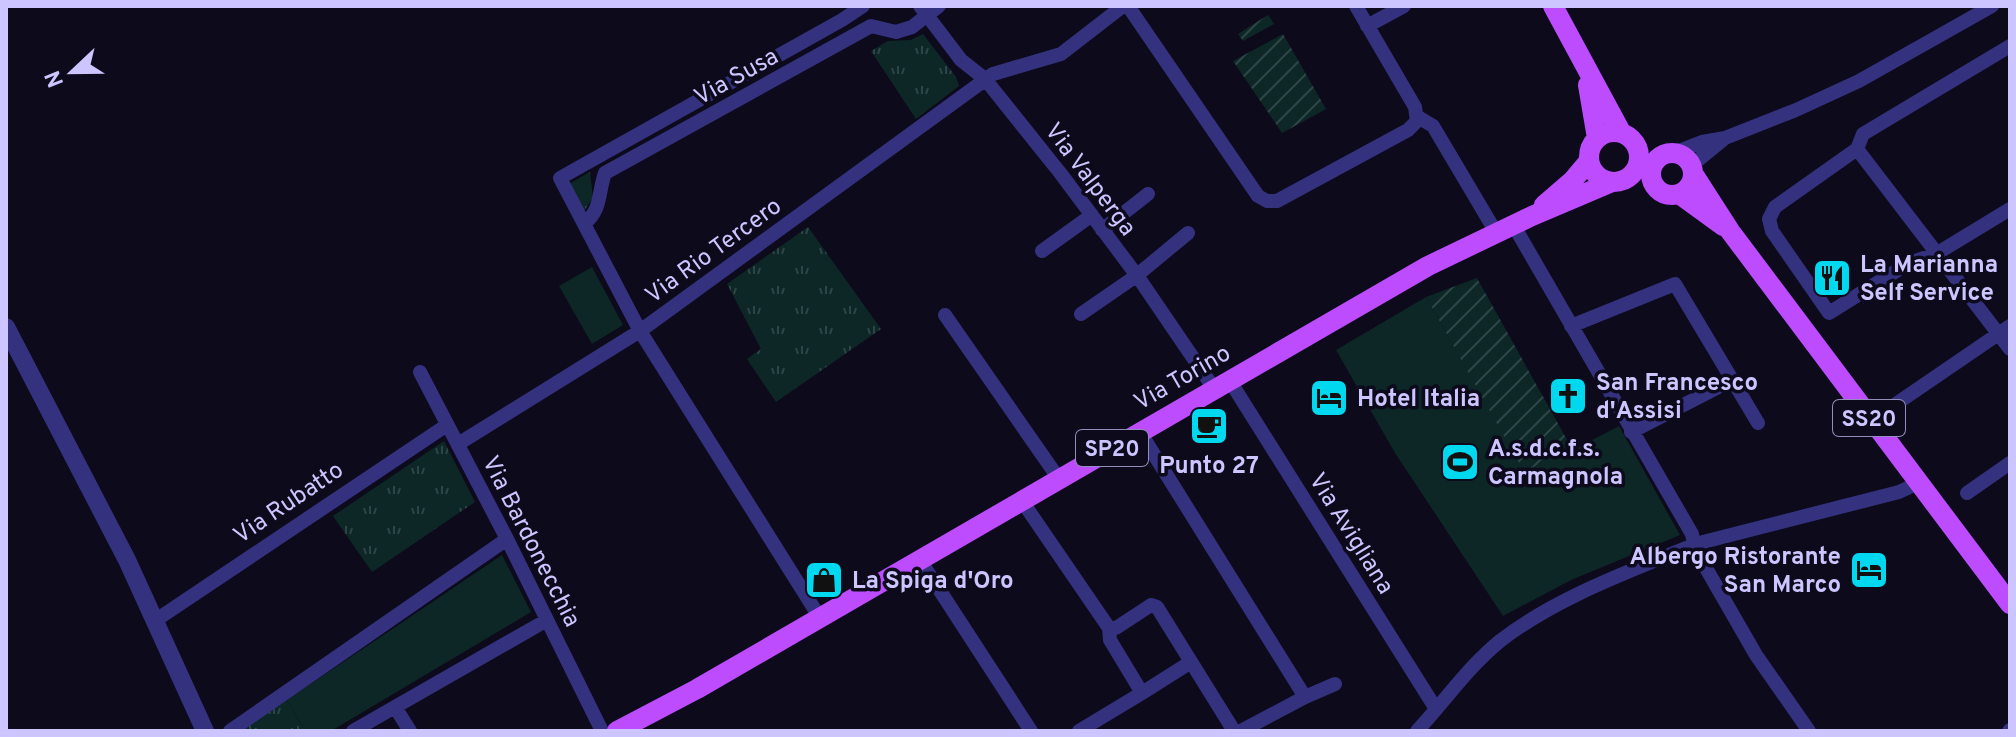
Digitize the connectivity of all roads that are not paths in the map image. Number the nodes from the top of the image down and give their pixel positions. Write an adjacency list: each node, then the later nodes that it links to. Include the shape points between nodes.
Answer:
1 (863, 6): 27 (street, Via Susa, via 560,178)
2 (1125, 6): 11 (street, Via Rio Tercero, via 1061,54); 12 (street, via 1258,196 1267,201 1277,201 1408,130)
3 (1356, 6): 8 (street)
4 (1404, 6): 8 (street)
5 (1553, 6): 10 (main road)
6 (1992, 6): 15 (street, via 1859,81)
7 (929, 9): 11 (street, Via Valperga, via 961,60); 27 (street, Via Susa, via 912,27 896,32 871,26 605,173 599,206)
8 (1367, 26): 12 (street)
9 (2010, 46): 17 (street, via 1863,134)
10 (1585, 69): 13 (main road); 14 (main road)
11 (985, 79): 26 (street, Via Valperga); 40 (street, Via Rio Tercero)
12 (1418, 117): 28 (street, via 1433,126)
13 (1621, 132): 14 (main road); 16 (main road)
14 (1597, 138): 19 (main road)
15 (1725, 138): 18 (street); 20 (street)
16 (1638, 148): 18 (main road); 21 (main road, via 1638,165)
17 (1857, 149): 33 (street); 33 (street, via 1775,207 1769,219 1829,313 1909,263)
18 (1669, 154): 20 (main road, via 1683,155); 22 (main road, via 1652,165)
19 (1589, 161): 21 (main road, via 1597,175); 28 (main road, Via Torino)
20 (1693, 170): 24 (main road, via 1689,187); 30 (main road, SS20)
21 (1620, 180): 22 (main road); 28 (main road, Via Torino)
22 (1654, 185): 24 (main road, via 1665,194)
23 (1148, 194): 29 (street)
24 (1679, 194): 30 (main road, SS20)
25 (2010, 209): 33 (street)
26 (1092, 215): 29 (street, Via Valperga); 32 (street)
27 (584, 224): 40 (street, Via Susa)
28 (1515, 225): 37 (street); 44 (main road, Via Torino / SP20, via 1428,266)
29 (1102, 230): 34 (street, Via Valperga)
30 (1730, 231): 45 (main road, SS20)
31 (1188, 233): 34 (street)
32 (1042, 251)
33 (1936, 254): 39 (street)
34 (1136, 276): 35 (street); 44 (street, Via Valperga)
35 (1081, 314)
36 (945, 315): 52 (street)
37 (1571, 326): 43 (street, via 1675,284); 49 (street)
38 (6, 327): 61 (street)
39 (2004, 329): 41 (street); 45 (street)
40 (640, 331): 50 (street, Via Rio Tercero); 60 (street, Via Susa)
41 (2010, 349)
42 (420, 372): 47 (street, Via Bardonecchia)
43 (1732, 380): 46 (street); 49 (street)
44 (1222, 385): 48 (main road, Via Torino / SP20); 70 (street, Via Avigliana)
45 (1871, 421): 53 (main road, SS20)
46 (1758, 423)
47 (447, 425): 50 (street, Via Bardonecchia); 61 (street, Via Rubatto)
48 (1140, 432): 52 (main road, Via Torino / SP20); 68 (street)
49 (1631, 432): 57 (street, via 1692,534)
50 (458, 444): 56 (street, Via Bardonecchia)
51 (2010, 463): 54 (street)
52 (1059, 479): 55 (main road, Via Torino / SP20)
53 (1918, 483): 57 (street, via 1703,542); 59 (main road, SS20)
54 (1967, 493)
55 (1022, 501): 58 (main road, Via Torino / SP20); 63 (street)
56 (507, 539): 62 (street, Via Bardonecchia); 72 (street)
57 (1695, 549): 70 (street, via 1686,548 1592,587 1536,618 1500,641); 83 (street, via 1756,655)
58 (920, 560): 60 (main road, Via Torino / SP20); 78 (street)
59 (2010, 604)
60 (820, 618): 66 (main road, Via Torino / SP20)
61 (156, 620): 71 (street)
62 (547, 620): 69 (street); 75 (street, Via Bardonecchia)
63 (1109, 628): 64 (street, via 1151,605 1157,607); 67 (street, via 1110,640)
64 (1191, 662): 67 (street); 80 (street)
65 (1335, 684): 68 (street)
66 (697, 689): 76 (main road); 77 (main road)
67 (1142, 693): 79 (street)
68 (1305, 697): 81 (street)
69 (395, 707): 73 (street); 74 (street)
70 (1436, 709): 82 (street)
71 (205, 731)
72 (230, 731)
73 (353, 731)
74 (410, 731)
75 (602, 731)
76 (617, 731)
77 (632, 731)
78 (1031, 731)
79 (1079, 731)
80 (1234, 731)
81 (1241, 731)
82 (1417, 731)
83 (1809, 731)

